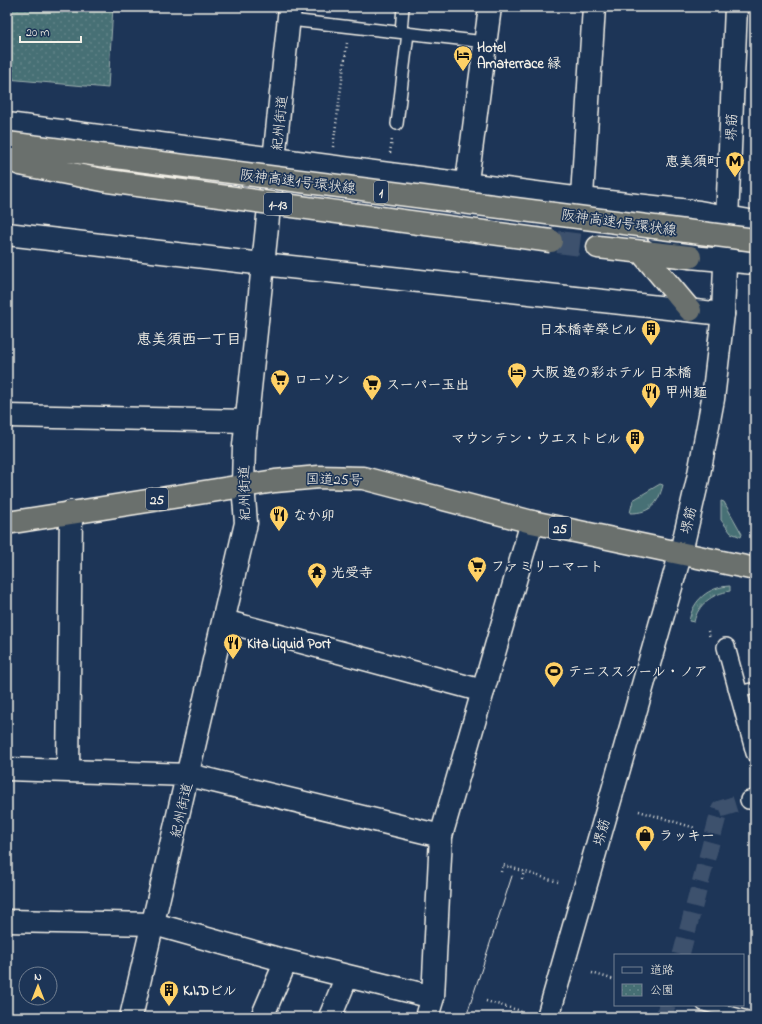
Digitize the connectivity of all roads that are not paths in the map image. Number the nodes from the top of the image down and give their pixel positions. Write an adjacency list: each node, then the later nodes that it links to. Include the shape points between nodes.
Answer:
1 (403, 7): 6 (lane)
2 (490, 7): 7 (street)
3 (594, 7): 15 (street)
4 (736, 7): 17 (street, 堺筋)
5 (290, 13): 6 (lane, via 349,26); 13 (street, 紀州街道)
6 (404, 32): 7 (lane); 9 (lane)
7 (485, 42): 14 (street)
8 (7, 124): 13 (street)
9 (397, 124)
10 (7, 143): 20 (highway, 阪神高速1号環状線 / 1, bridge)
11 (7, 147): 13 (street, via 42,144)
12 (7, 158): 21 (highway, 1-13, bridge, via 20,164 108,181)
13 (274, 166): 14 (street); 28 (street, 紀州街道)
14 (465, 190): 15 (street)
15 (581, 206): 16 (street); 23 (street, via 671,235)
16 (670, 209): 17 (street); 23 (street, via 679,221)
17 (727, 217): 18 (street); 26 (street, 堺筋)
18 (755, 222)
19 (7, 234): 28 (street)
20 (755, 240)
21 (554, 241)
22 (598, 247): 24 (highway)
23 (672, 247): 24 (highway); 25 (highway)
24 (642, 253): 29 (highway)
25 (690, 257): 26 (street)
26 (725, 260): 27 (street); 30 (street, 堺筋)
27 (755, 263)
28 (263, 264): 29 (street); 32 (street, 紀州街道)
29 (690, 310): 30 (street)
30 (723, 314): 37 (street, 堺筋, via 713,399)
31 (7, 416): 32 (street)
32 (247, 421): 33 (street, 紀州街道)
33 (243, 485): 34 (highway, 国道25号 / 25); 35 (highway, 国道25号 / 25, via 319,477 363,478); 39 (street, 紀州街道, via 246,523)
34 (71, 512): 36 (highway, 国道25号 / 25); 44 (street)
35 (532, 522): 37 (highway, 国道25号 / 25); 41 (street)
36 (7, 523)
37 (681, 552): 38 (highway, 25); 57 (street, 堺筋)
38 (755, 569)
39 (224, 621): 41 (street); 45 (street, 紀州街道)
40 (726, 647): 42 (street, via 745,690)
41 (483, 691): 46 (street)
42 (755, 753)
43 (7, 769): 44 (street)
44 (68, 770): 45 (street)
45 (189, 774): 46 (street); 48 (street, 紀州街道)
46 (441, 836): 52 (street)
47 (7, 921): 48 (street)
48 (154, 924): 49 (street); 54 (street, 紀州街道)
49 (286, 961): 50 (street); 55 (street)
50 (347, 976): 52 (street); 56 (street)
51 (706, 1006): 53 (lane)
52 (430, 1007)
53 (733, 1015): 58 (lane)
54 (131, 1017)
55 (262, 1017)
56 (330, 1017)
57 (548, 1017)
58 (748, 1017)

